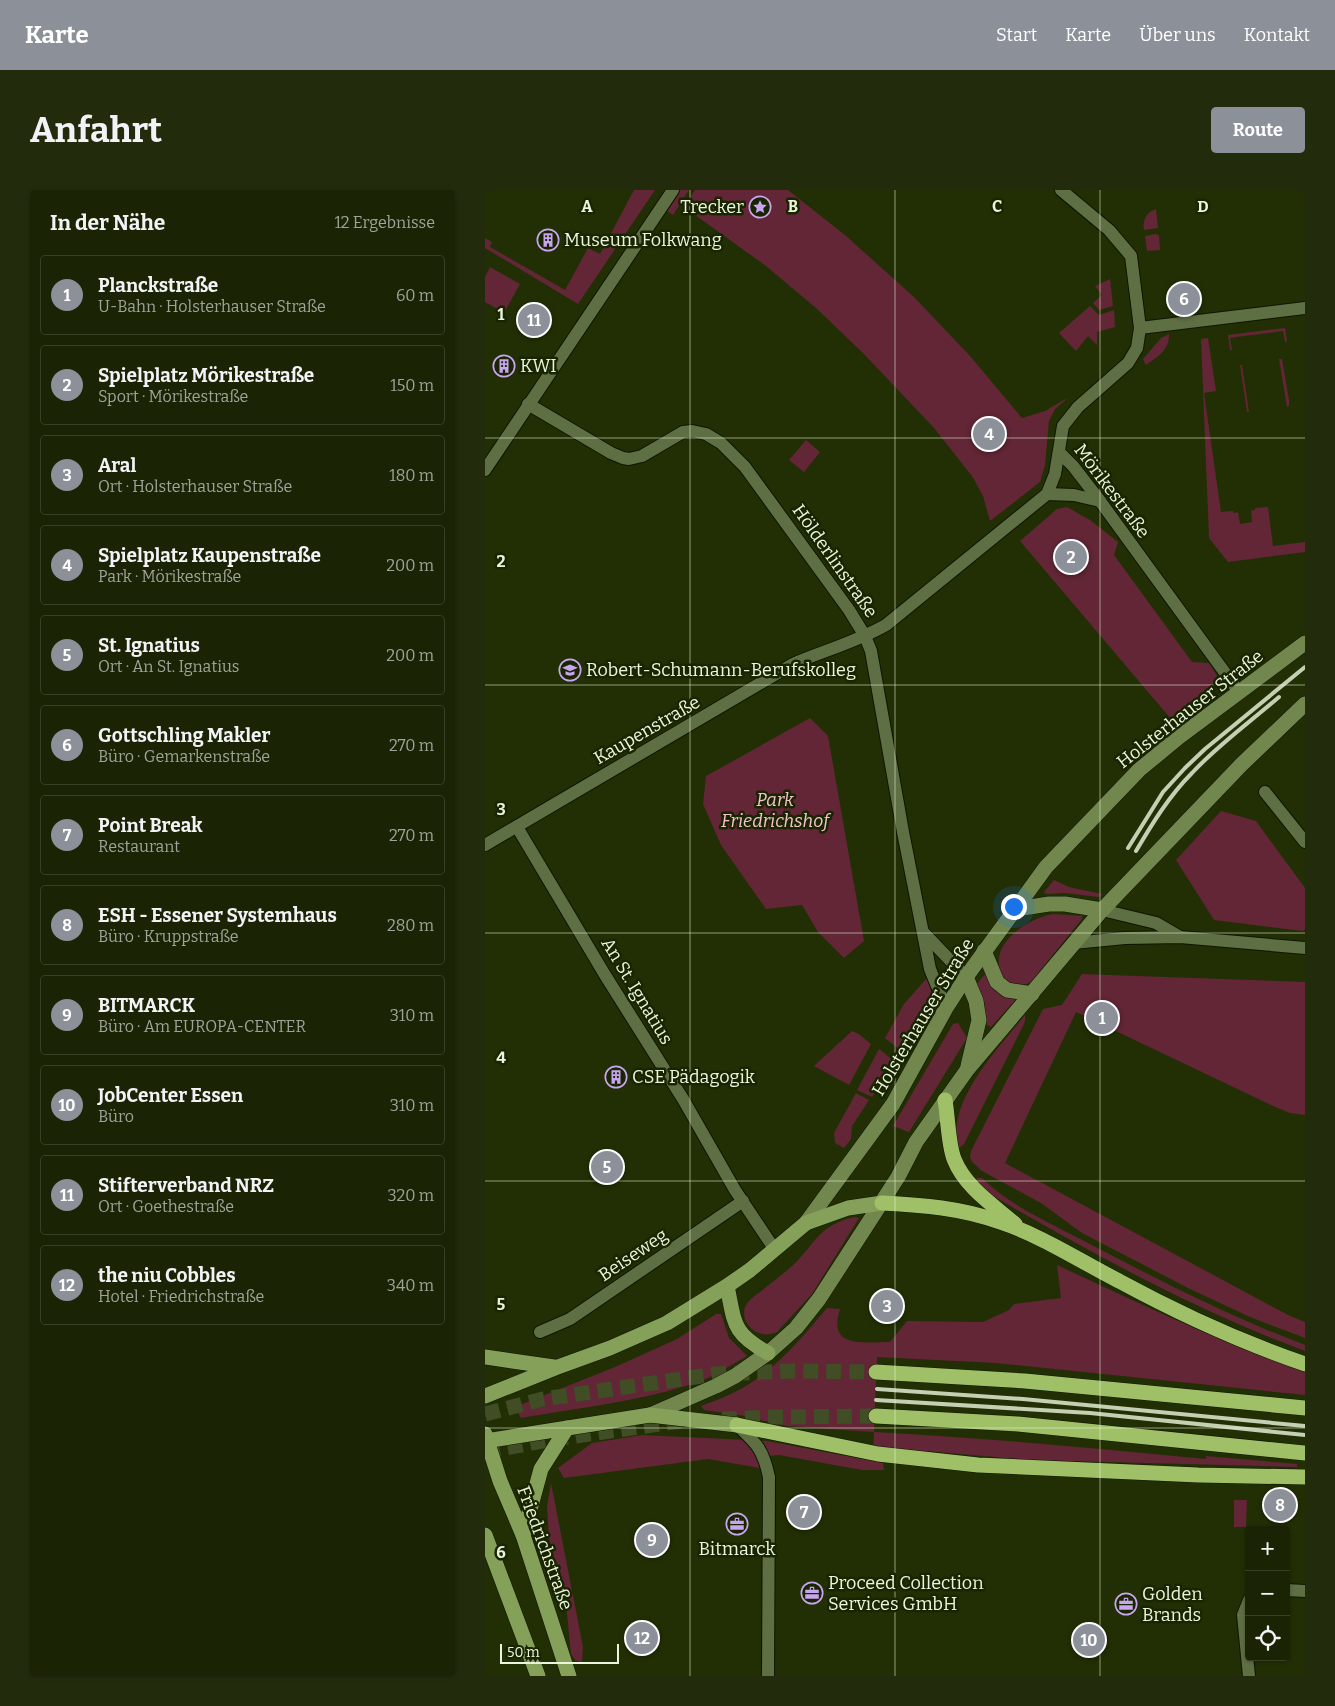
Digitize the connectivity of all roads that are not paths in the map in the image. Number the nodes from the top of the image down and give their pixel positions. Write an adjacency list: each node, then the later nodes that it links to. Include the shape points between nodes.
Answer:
1 (673, 190): 5 (street)
2 (1061, 190): 4 (street, Mörikestraße, via 1109,230 1129,252)
3 (1305, 308): 4 (street)
4 (1140, 328): 6 (street, Mörikestraße, via 1137,348 1127,363 1078,407 1063,426)
5 (528, 404): 7 (street); 10 (street, Hölderlinstraße, via 611,453 629,459 642,456 685,431 699,432 721,442 762,488)
6 (1059, 452): 8 (street); 9 (street, Mörikestraße)
7 (485, 470)
8 (1047, 494): 9 (street, via 1074,495); 10 (street, Kaupenstraße, via 886,625)
9 (1100, 501): 12 (street, Mörikestraße)
10 (865, 636): 15 (street, Kaupenstraße, via 793,664); 20 (street, Hölderlinstraße, via 871,651)
11 (1305, 643): 12 (main road, Holsterhauser Straße)
12 (1239, 692): 18 (main road, Holsterhauser Straße, via 1139,770 1046,867)
13 (1305, 704): 19 (main road, via 1241,765)
14 (1265, 792): 16 (street)
15 (517, 827): 17 (street, Kaupenstraße); 30 (street, An St. Ignatius)
16 (1305, 842)
17 (485, 846)
18 (1016, 909): 19 (main road, via 1065,904); 24 (main road, Holsterhauser Straße)
19 (1102, 910): 21 (street, via 1156,923); 22 (main road)
20 (923, 932): 25 (street); 27 (street, Hölderlinstraße, via 930,969)
21 (1180, 937): 22 (street); 23 (street)
22 (1073, 943): 26 (main road)
23 (1305, 948)
24 (984, 951): 25 (main road, Holsterhauser Straße); 26 (main road, via 997,982 1007,990)
25 (965, 977): 27 (main road, Holsterhauser Straße); 28 (main road, via 976,1001 979,1020)
26 (1032, 994): 28 (main road)
27 (946, 1008): 32 (main road, Holsterhauser Straße, via 893,1104)
28 (967, 1070): 29 (main road)
29 (945, 1100): 31 (main road); 33 (highway, via 954,1158 966,1180)
30 (743, 1201): 34 (street, An St. Ignatius); 36 (street, Beiseweg, via 570,1319)
31 (881, 1203): 32 (main road, Holsterhauser Straße, via 848,1208); 33 (highway, via 943,1207); 37 (main road, via 819,1299 796,1328)
32 (806, 1223): 34 (main road, Holsterhauser Straße)
33 (1022, 1230): 39 (highway, via 1177,1311)
34 (775, 1250): 35 (main road, Holsterhauser Straße)
35 (727, 1286): 37 (main road, via 734,1322 745,1339); 40 (main road, Holsterhauser Straße, via 667,1323)
36 (540, 1332)
37 (768, 1353): 44 (main road, via 716,1386)
38 (485, 1357): 40 (main road)
39 (1305, 1364)
40 (555, 1368): 42 (main road, Holsterhauser Straße)
41 (876, 1372): 43 (highway, via 1025,1381)
42 (485, 1396)
43 (1305, 1408)
44 (650, 1415): 46 (main road); 47 (main road)
45 (875, 1416): 49 (highway, via 1017,1424)
46 (737, 1425): 50 (highway, via 878,1454 978,1465); 58 (street, via 757,1444 769,1477)
47 (567, 1428): 48 (main road); 52 (main road, via 541,1469)
48 (486, 1438): 52 (main road, Friedrichstraße)
49 (1305, 1452)
50 (1305, 1477)
51 (485, 1535): 56 (main road)
52 (523, 1535): 57 (main road, Friedrichstraße)
53 (1290, 1590): 54 (street)
54 (1305, 1590)
55 (1245, 1609): 59 (street)
56 (534, 1675)
57 (569, 1676)
58 (767, 1676)
59 (1249, 1676)

